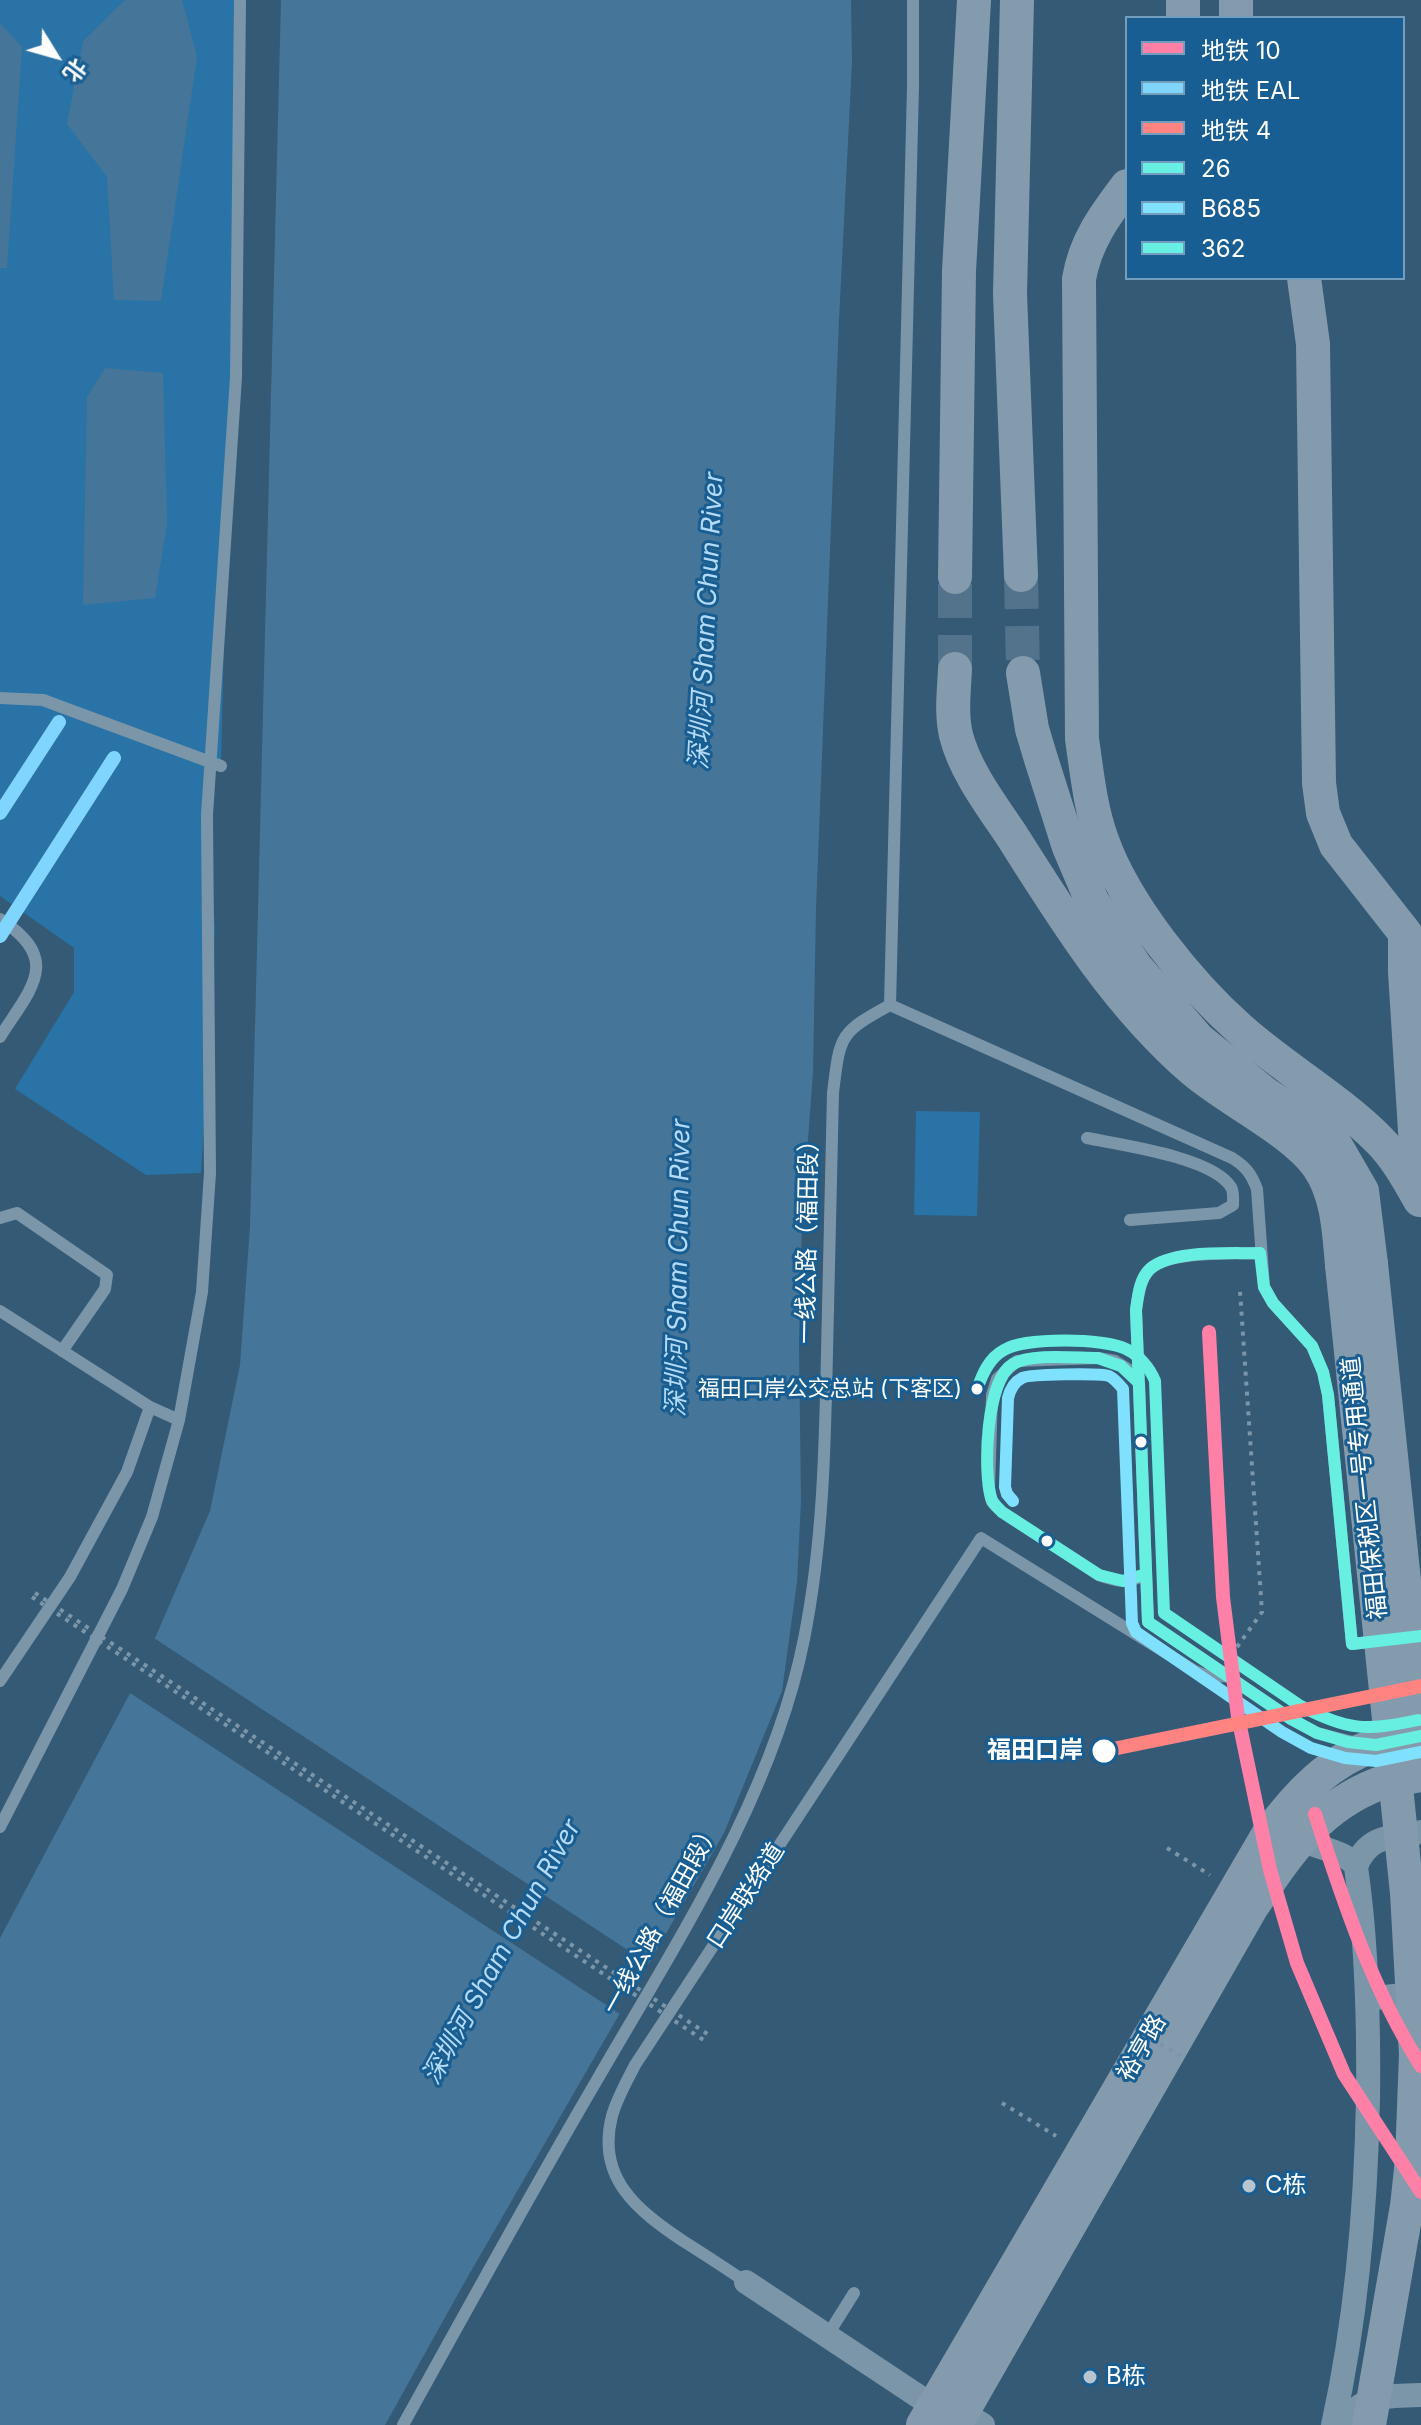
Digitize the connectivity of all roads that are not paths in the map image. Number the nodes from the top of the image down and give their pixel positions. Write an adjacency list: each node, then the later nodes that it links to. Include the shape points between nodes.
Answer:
1 (240, 0): 12 (lane, via 236,377)
2 (913, 0): 15 (lane)
3 (974, 0): 8 (main road, via 959,271)
4 (1017, 0): 7 (main road, via 1010,294)
5 (1121, 207): 18 (main road, via 1082,257 1079,304 1082,739 1102,840 1131,899 1186,973 1241,1030 1342,1106 1380,1142)
6 (1304, 280): 14 (main road, via 1313,344 1323,813 1336,845)
7 (1021, 575)
8 (955, 577)
9 (955, 669): 22 (main road, via 956,737 1062,917 1163,1041 1214,1087 1303,1149 1327,1183)
10 (1023, 673): 22 (main road, via 1041,759 1092,901 1135,966 1199,1040 1336,1146 1362,1191)
11 (0, 698): 12 (lane, via 43,700)
12 (216, 764): 27 (lane, via 207,815 210,1173 202,1292)
13 (0, 919): 16 (lane, via 25,938 37,960 26,996)
14 (1413, 934): 18 (main road, via 1405,972)
15 (890, 1005): 21 (lane, via 1245,1166 1257,1189); 47 (lane, 一线公路（福田段）, via 847,1032 838,1052 819,1543 803,1641 782,1721 706,1892)
16 (0, 1037)
17 (1087, 1138): 20 (lane, via 1192,1162 1233,1191 1233,1205 1219,1213)
18 (1420, 1207)
19 (0, 1218): 24 (lane, via 17,1213 107,1275 105,1289)
20 (1130, 1220)
21 (1260, 1253): 25 (lane, via 1169,1259 1150,1269 1136,1310); 29 (lane, via 1264,1287 1312,1346 1323,1372 1352,1644)
22 (1356, 1265): 33 (main road, 福田保税区一号专用通道, bridge); 50 (main road, 福田保税区一号专用通道, bridge, via 1416,2054 1407,2206)
23 (0, 1311): 24 (lane)
24 (62, 1351): 26 (lane)
25 (1139, 1383): 28 (lane); 28 (lane, via 1115,1361 1017,1361 997,1379 992,1395 989,1488 992,1502 1002,1512 1099,1575 1131,1582)
26 (150, 1407): 27 (lane); 31 (lane, via 127,1472 70,1577)
27 (179, 1420): 36 (lane, via 152,1517 122,1589)
28 (1146, 1574): 30 (lane, via 1148,1622)
29 (1421, 1636)
30 (1228, 1676): 34 (lane, via 1317,1733); 42 (lane, 口岸联络道, via 1195,1671 981,1538 635,2065 612,2114 609,2147 625,2193 647,2216)
31 (0, 1681)
32 (1421, 1736): 34 (main road, 裕亨路)
33 (1421, 1744)
34 (1376, 1745): 46 (main road, 裕亨路, via 1318,1777 1269,1833)
35 (1421, 1775): 38 (main road, 裕亨路, via 1381,1783 1352,1797)
36 (0, 1827)
37 (1421, 1832): 39 (street, via 1373,1842)
38 (1300, 1839): 39 (street, via 1347,1857); 46 (main road, 裕亨路, via 1251,1908)
39 (1356, 1867): 41 (street)
40 (1421, 1993): 41 (street)
41 (1367, 1999): 48 (street, via 1362,2229)
42 (746, 2282): 44 (street, 口岸联络道)
43 (854, 2293): 44 (lane)
44 (827, 2336): 46 (street, 口岸联络道)
45 (1421, 2395): 49 (street, via 1371,2399)
46 (951, 2419)
47 (403, 2425)
48 (1333, 2425)
49 (1340, 2425)
50 (1369, 2425)

